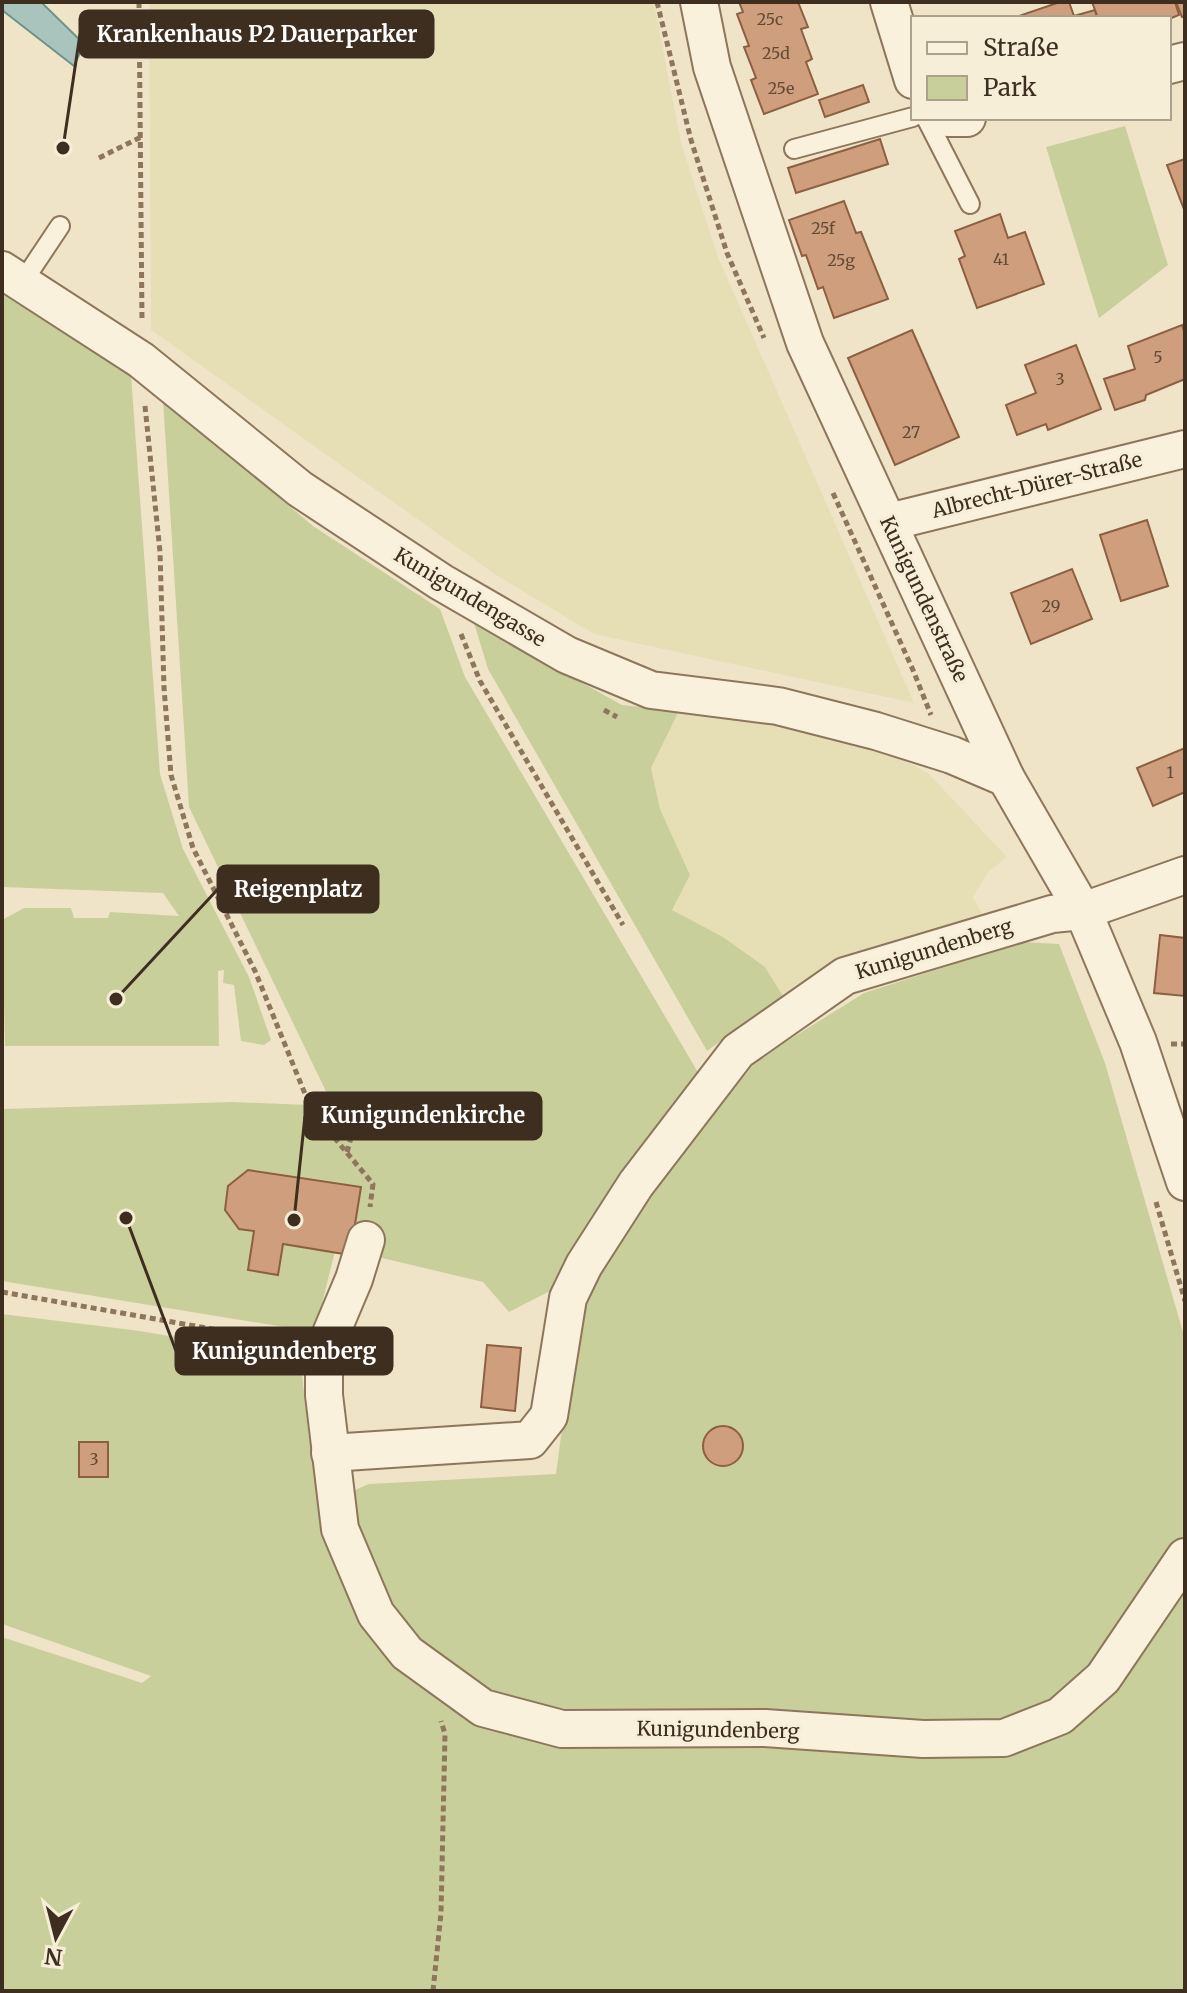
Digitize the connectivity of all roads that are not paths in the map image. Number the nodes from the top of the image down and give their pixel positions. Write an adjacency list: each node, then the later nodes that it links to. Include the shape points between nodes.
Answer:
1 (699, 2): 11 (street, Kunigundenstraße, via 712,67 805,343)
2 (889, 2): 3 (street)
3 (911, 74)
4 (911, 118): 6 (lane)
5 (927, 120): 7 (lane)
6 (794, 149)
7 (970, 204)
8 (60, 226): 9 (lane)
9 (12, 276): 12 (street, Kunigundengasse, via 141,360 300,489 441,582 567,655 651,690 778,706 952,755)
10 (1185, 449): 11 (street, Albrecht-Dürer-Straße)
11 (889, 522): 12 (street, Kunigundenstraße)
12 (1006, 778): 14 (street, Kunigundenstraße)
13 (1185, 875): 14 (street, Kunigundenberg)
14 (1083, 911): 15 (street, Kunigundenstraße, via 1138,1042); 17 (street, Kunigundenberg, via 1052,914 845,976 738,1051 636,1184 584,1265 568,1298 549,1416 530,1440)
15 (1185, 1182)
16 (366, 1240): 17 (street, Kunigundenberg, via 324,1350)
17 (330, 1453): 18 (street, Kunigundenberg, via 340,1529 376,1614 407,1653 483,1708 562,1729 765,1728 923,1739 1004,1738 1060,1716 1103,1678)
18 (1185, 1557)

